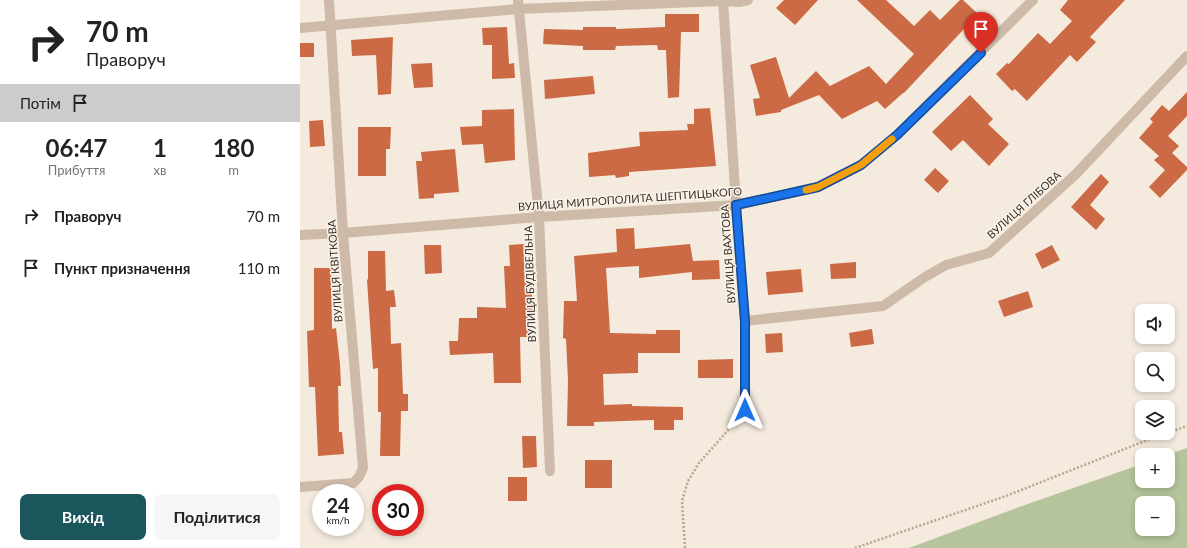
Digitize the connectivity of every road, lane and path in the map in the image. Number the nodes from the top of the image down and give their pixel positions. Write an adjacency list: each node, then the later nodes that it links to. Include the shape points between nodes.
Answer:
1 (329, 0): 6 (street, ВУЛИЦЯ КВІТКОВА)
2 (748, 0): 4 (street)
3 (1033, 0): 9 (street, ВУЛИЦЯ МИТРОПОЛИТА ШЕПТИЦЬКОГО, via 897,135 861,165 818,187)
4 (723, 1): 5 (street); 9 (street, ВУЛИЦЯ ВАХТОВА)
5 (518, 4): 6 (street); 10 (street, ВУЛИЦЯ БУДІВЕЛЬНА)
6 (331, 25): 7 (street); 11 (street, ВУЛИЦЯ КВІТКОВА)
7 (300, 28)
8 (1187, 56): 13 (street, ВУЛИЦЯ ГЛІБОВА, via 1076,174 989,253 946,266 883,306)
9 (736, 205): 10 (street, ВУЛИЦЯ МИТРОПОЛИТА ШЕПТИЦЬКОГО); 13 (street, ВУЛИЦЯ ВАХТОВА)
10 (539, 217): 11 (street, ВУЛИЦЯ МИТРОПОЛИТА ШЕПТИЦЬКОГО); 18 (street, ВУЛИЦЯ БУДІВЕЛЬНА)
11 (343, 233): 12 (street, ВУЛИЦЯ МИТРОПОЛИТА ШЕПТИЦЬКОГО); 19 (street, ВУЛИЦЯ КВІТКОВА, via 362,468 359,477 353,483)
12 (300, 235)
13 (745, 321): 14 (street, ВУЛИЦЯ ВАХТОВА)
14 (745, 410): 20 (path, via 699,463 688,481 682,501)
15 (1187, 426): 16 (path)
16 (1175, 430)
17 (1147, 440): 21 (path, via 1006,496)
18 (550, 471)
19 (300, 487)
20 (685, 548)
21 (855, 548)

